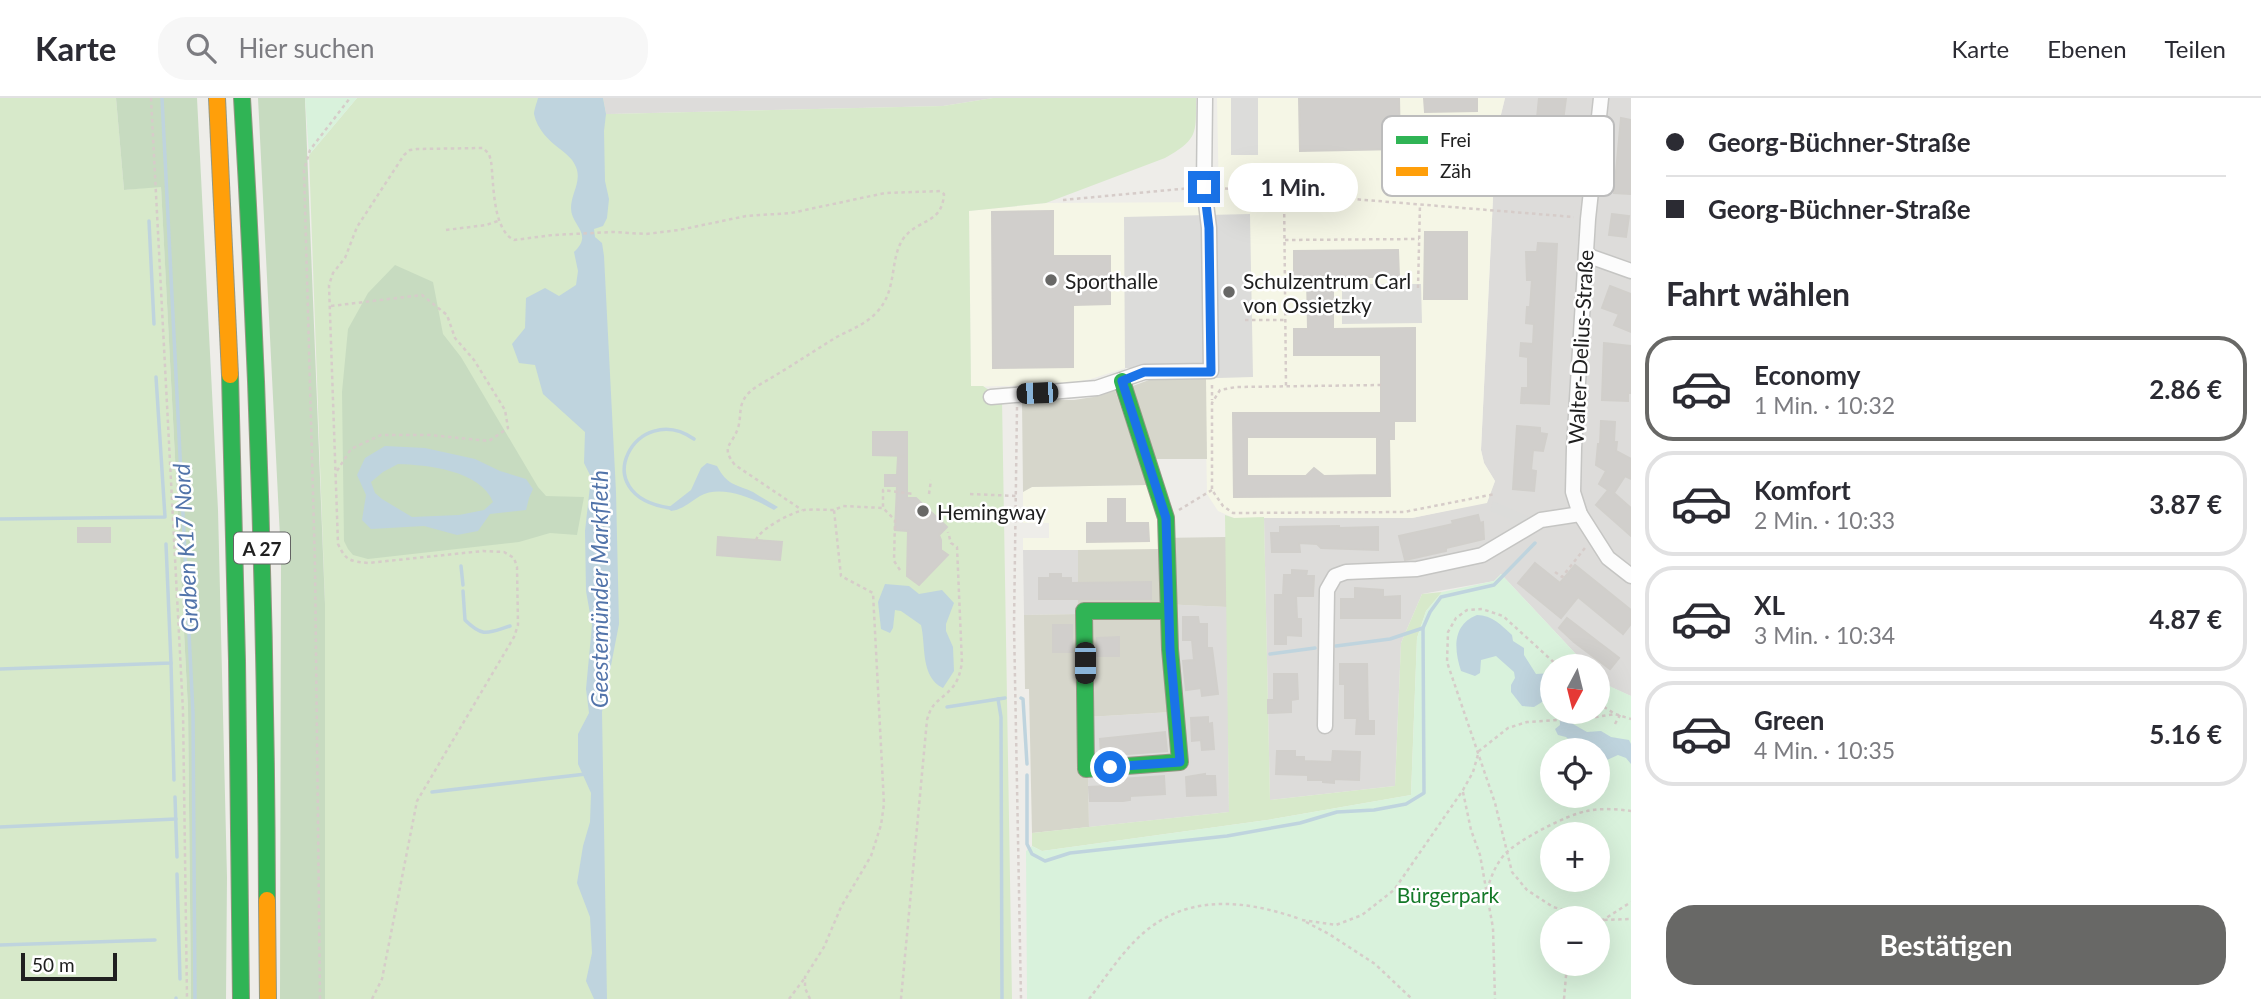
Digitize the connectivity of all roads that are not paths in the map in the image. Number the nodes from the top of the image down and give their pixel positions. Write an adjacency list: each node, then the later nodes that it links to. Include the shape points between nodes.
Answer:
1 (217, 98): 15 (main road, A 27, via 237,577)
2 (242, 98): 16 (main road, A 27, via 260,491)
3 (1205, 98): 9 (street, via 1211,372 1144,372)
4 (1601, 98): 5 (street, Walter-Delius-Straße)
5 (1599, 116)
6 (1590, 196): 7 (street, Walter-Delius-Straße)
7 (1586, 255): 8 (street); 11 (street, Walter-Delius-Straße, via 1574,448 1573,492)
8 (1631, 271)
9 (1122, 381): 10 (street, via 1097,388); 13 (main road, via 1166,518)
10 (991, 397)
11 (1580, 514): 12 (street, Walter-Delius-Straße, via 1608,558); 14 (street, via 1541,520 1482,555 1417,569 1335,576 1327,590)
12 (1631, 576)
13 (1168, 611): 13 (main road, via 1084,611 1086,769 1180,762)
14 (1325, 726)
15 (241, 999)
16 (268, 999)

